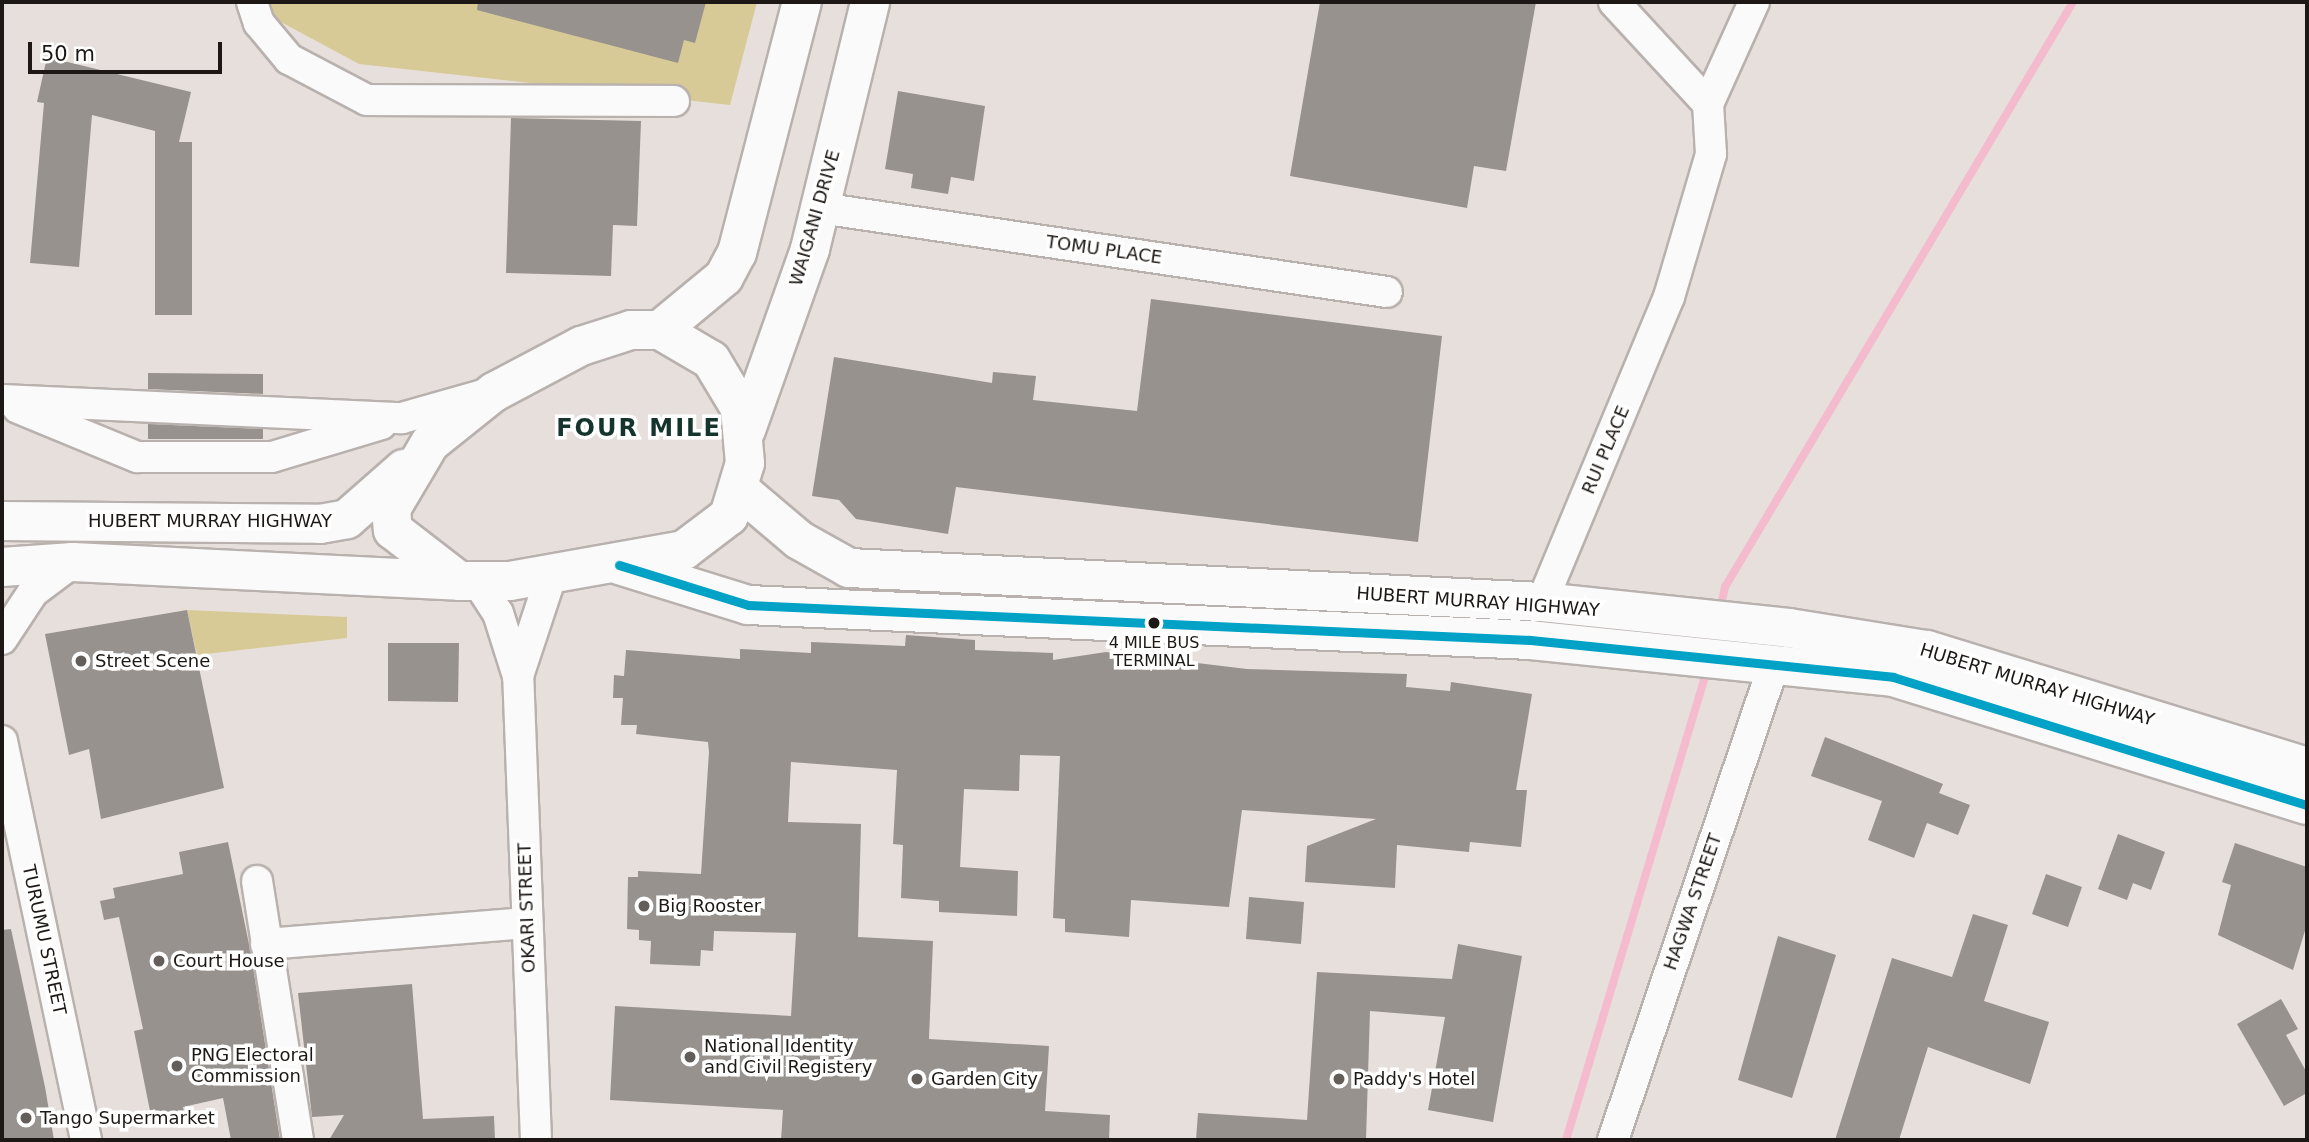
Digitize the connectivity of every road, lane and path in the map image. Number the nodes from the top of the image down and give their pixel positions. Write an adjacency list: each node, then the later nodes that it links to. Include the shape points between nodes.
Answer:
1 (252, 2): 6 (street, via 259,23 289,59 367,100)
2 (802, 2): 10 (highway, via 737,253 724,277)
3 (870, 2): 8 (highway, WAIGANI DRIVE)
4 (1614, 2): 7 (street)
5 (1754, 2): 7 (street)
6 (674, 101)
7 (1708, 104): 23 (street, RUI PLACE, via 1711,154 1669,298)
8 (820, 208): 9 (street, TOMU PLACE); 14 (highway, WAIGANI DRIVE)
9 (1387, 292)
10 (660, 330): 11 (highway, HUBERT MURRAY HIGHWAY, via 631,330 581,346); 14 (highway, via 690,342 711,360 732,388)
11 (494, 392): 13 (street); 15 (highway, HUBERT MURRAY HIGHWAY)
12 (2, 401): 13 (street); 13 (street, via 137,457 272,457)
13 (402, 418)
14 (746, 430): 16 (highway)
15 (430, 443): 17 (highway, HUBERT MURRAY HIGHWAY, via 346,519 320,524); 22 (highway, via 391,509 393,530)
16 (740, 490): 19 (highway, via 729,516 684,550); 23 (highway, HUBERT MURRAY HIGHWAY, via 799,540 849,568)
17 (2, 521)
18 (73, 562): 20 (highway); 22 (highway); 25 (street, via 33,592)
19 (619, 565): 21 (highway); 24 (highway, HUBERT MURRAY HIGHWAY, via 748,605)
20 (2, 567)
21 (552, 573): 22 (highway); 27 (street, OKARI STREET)
22 (468, 581): 27 (street, OKARI STREET, via 498,613)
23 (1542, 602): 24 (highway, HUBERT MURRAY HIGHWAY)
24 (1670, 634): 26 (highway, HUBERT MURRAY HIGHWAY)
25 (2, 639)
26 (1755, 648): 29 (highway, HUBERT MURRAY HIGHWAY, via 1927,650); 30 (highway, HUBERT MURRAY HIGHWAY, via 1893,677); 37 (street, HAGWA STREET)
27 (518, 676): 32 (street, OKARI STREET)
28 (2, 741): 34 (street, TURUMU STREET)
29 (2307, 767)
30 (2307, 805)
31 (257, 881): 33 (street)
32 (527, 923): 33 (street); 36 (street, OKARI STREET)
33 (266, 944): 35 (street)
34 (86, 1140)
35 (298, 1140)
36 (536, 1140)
37 (1613, 1140)

